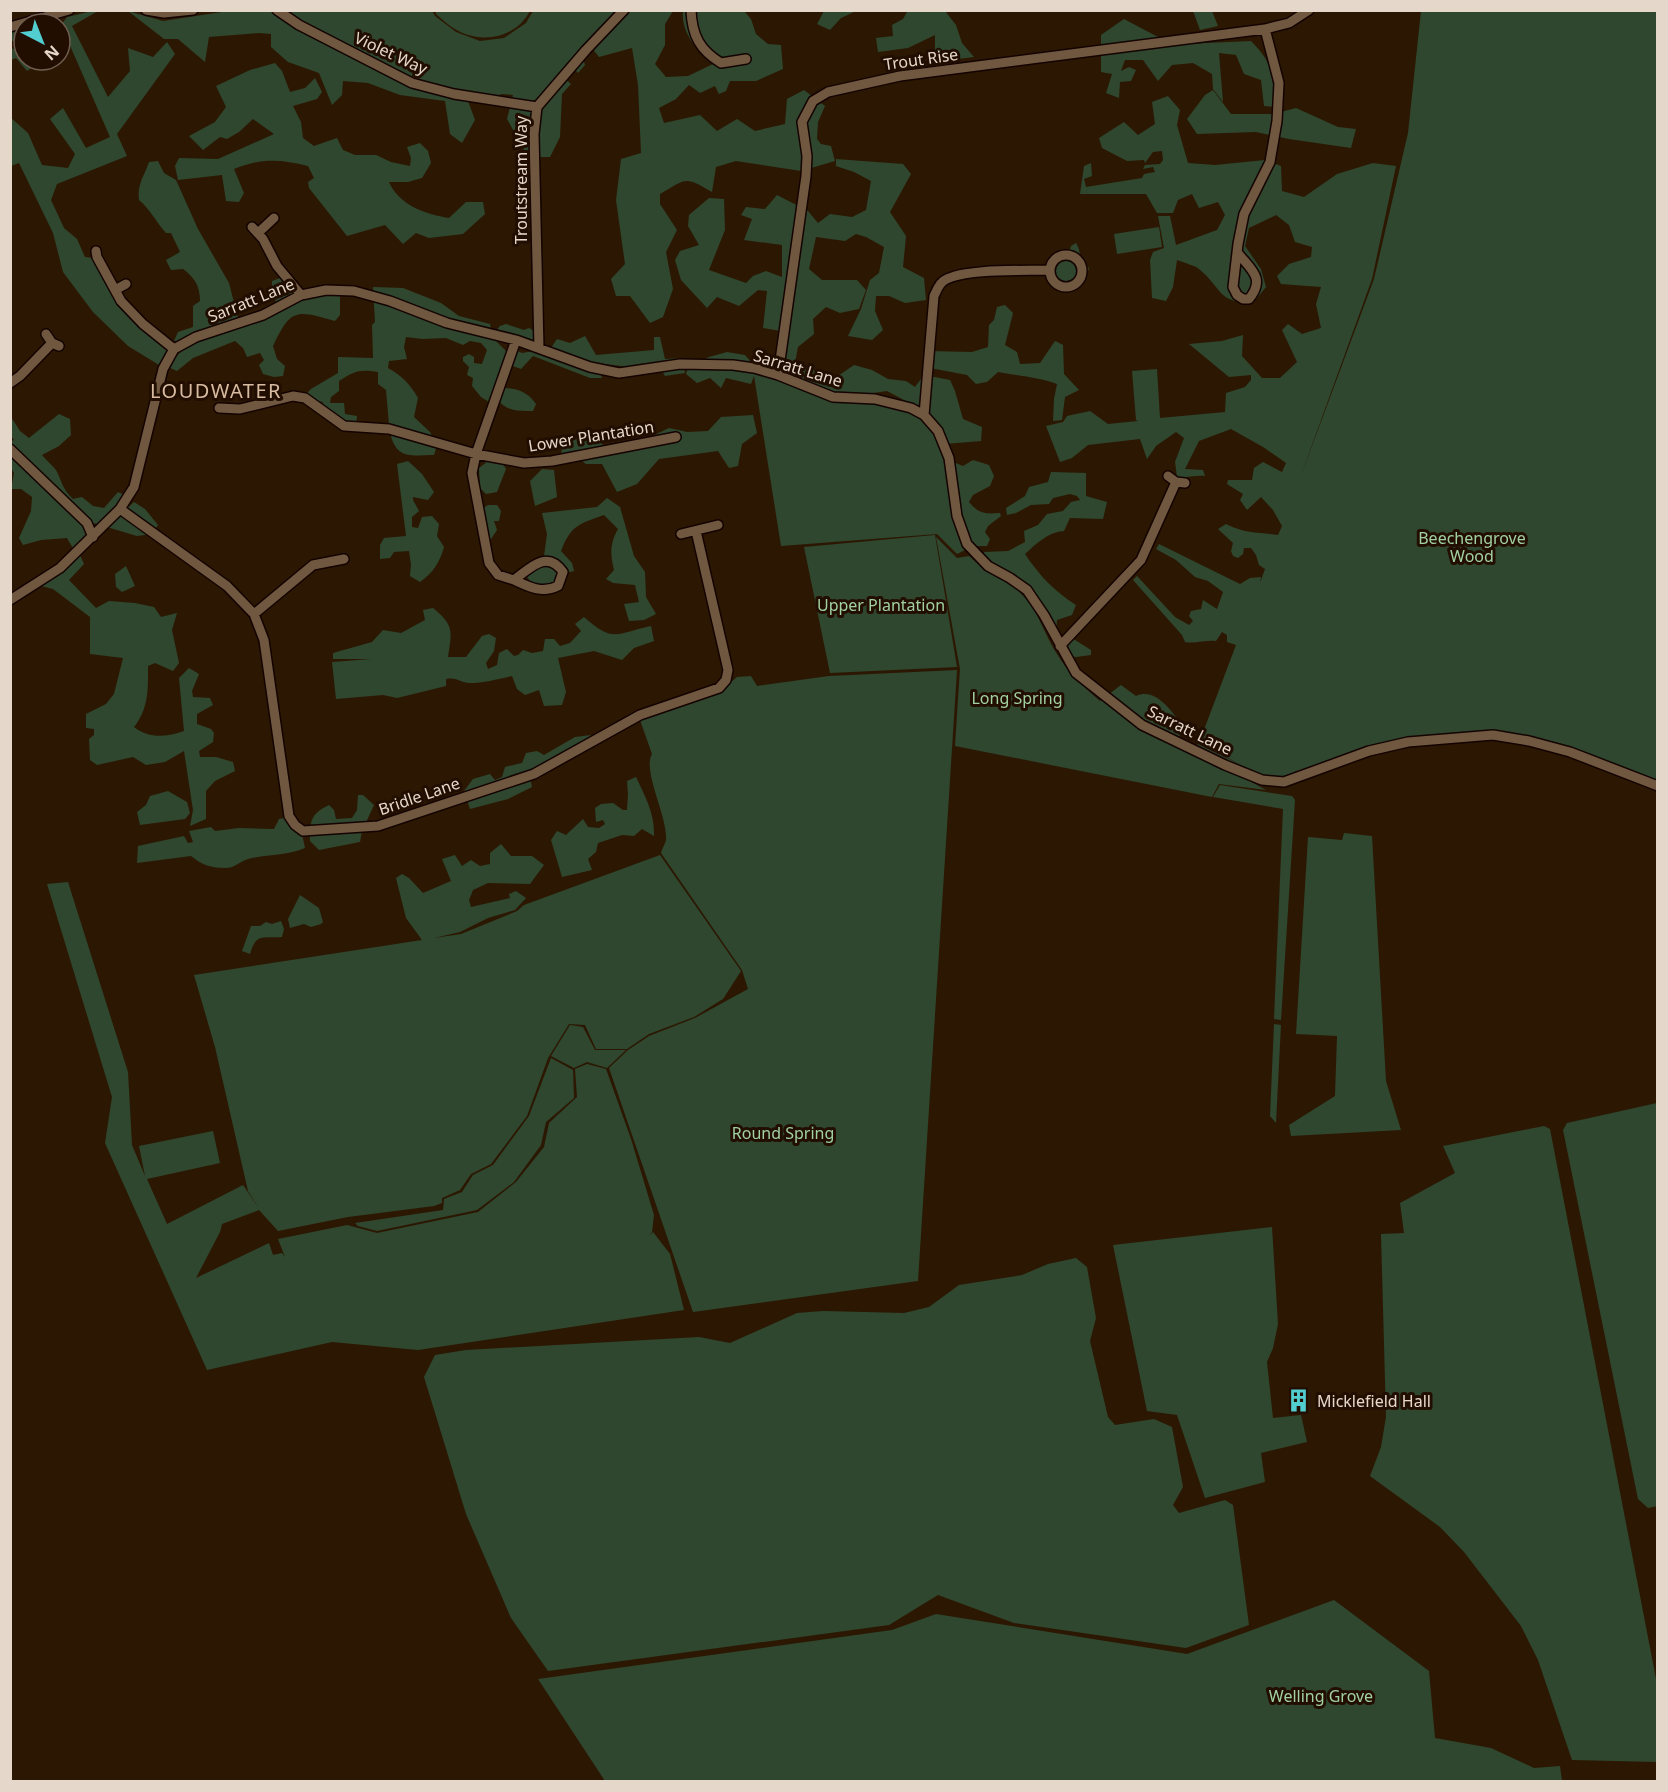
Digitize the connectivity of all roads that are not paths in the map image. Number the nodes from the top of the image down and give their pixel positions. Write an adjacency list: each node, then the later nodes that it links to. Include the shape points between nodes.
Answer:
1 (69, 10): 8 (street)
2 (146, 10): 3 (street, via 164,14)
3 (193, 10)
4 (277, 10): 11 (street, Violet Way, via 412,83)
5 (624, 10): 11 (street, Troutstream Way)
6 (691, 10): 10 (street, via 693,31 706,54 721,63)
7 (1309, 10): 9 (street, Trout Rise, via 1289,23)
8 (10, 27)
9 (1265, 29): 14 (street, via 1280,83 1277,121 1270,162 1244,214); 23 (street, Trout Rise, via 900,76 828,92 813,101 802,122 806,176)
10 (746, 59)
11 (537, 107): 21 (street, Troutstream Way, via 534,134)
12 (274, 218): 18 (street, via 255,230 276,266)
13 (96, 251): 17 (street)
14 (1237, 252): 14 (street, via 1258,284 1249,299 1237,295 1233,287)
15 (1050, 270): 28 (street, via 977,273 953,276 942,282 934,296)
16 (126, 284): 17 (street)
17 (115, 290): 22 (street, via 143,324)
18 (301, 295): 20 (street, Sarratt Lane, via 326,290 354,291 447,323); 22 (street, Sarratt Lane, via 263,315 196,337)
19 (46, 334): 24 (street, via 55,344)
20 (516, 340): 21 (street, Sarratt Lane); 31 (street)
21 (539, 348): 23 (street, Sarratt Lane, via 619,373 680,364 734,365)
22 (174, 350): 33 (street, via 163,369 134,487)
23 (778, 375): 28 (street, Sarratt Lane, via 833,397 874,399)
24 (10, 383)
25 (230, 397): 27 (street)
26 (219, 408): 27 (street, Lower Plantation)
27 (231, 409): 31 (street, Lower Plantation, via 293,396 305,398 344,426 389,429)
28 (924, 415): 42 (street, Sarratt Lane, via 938,431 948,458 957,516 967,544 988,566 1027,590)
29 (676, 437): 31 (street, Lower Plantation, via 552,461 524,463)
30 (10, 449): 37 (street, via 87,523)
31 (476, 454): 39 (street, via 472,473 489,563 498,575)
32 (1176, 480): 42 (street, via 1141,560)
33 (120, 509): 37 (street); 41 (street, Bridle Lane, via 227,586)
34 (718, 525): 35 (street)
35 (696, 531): 36 (street); 41 (street, Bridle Lane, via 728,670 719,688 640,715 534,774 378,826 303,831 289,816 264,640)
36 (681, 534)
37 (93, 537): 40 (street, via 60,568)
38 (344, 559): 41 (street, via 313,565)
39 (514, 580): 39 (street, via 542,561 550,561 562,572 558,586 549,591)
40 (10, 600)
41 (254, 614)
42 (1060, 646): 43 (street, Sarratt Lane, via 1076,673 1142,725 1262,780 1284,782 1359,754 1408,742 1493,735 1570,752)
43 (1658, 786)

